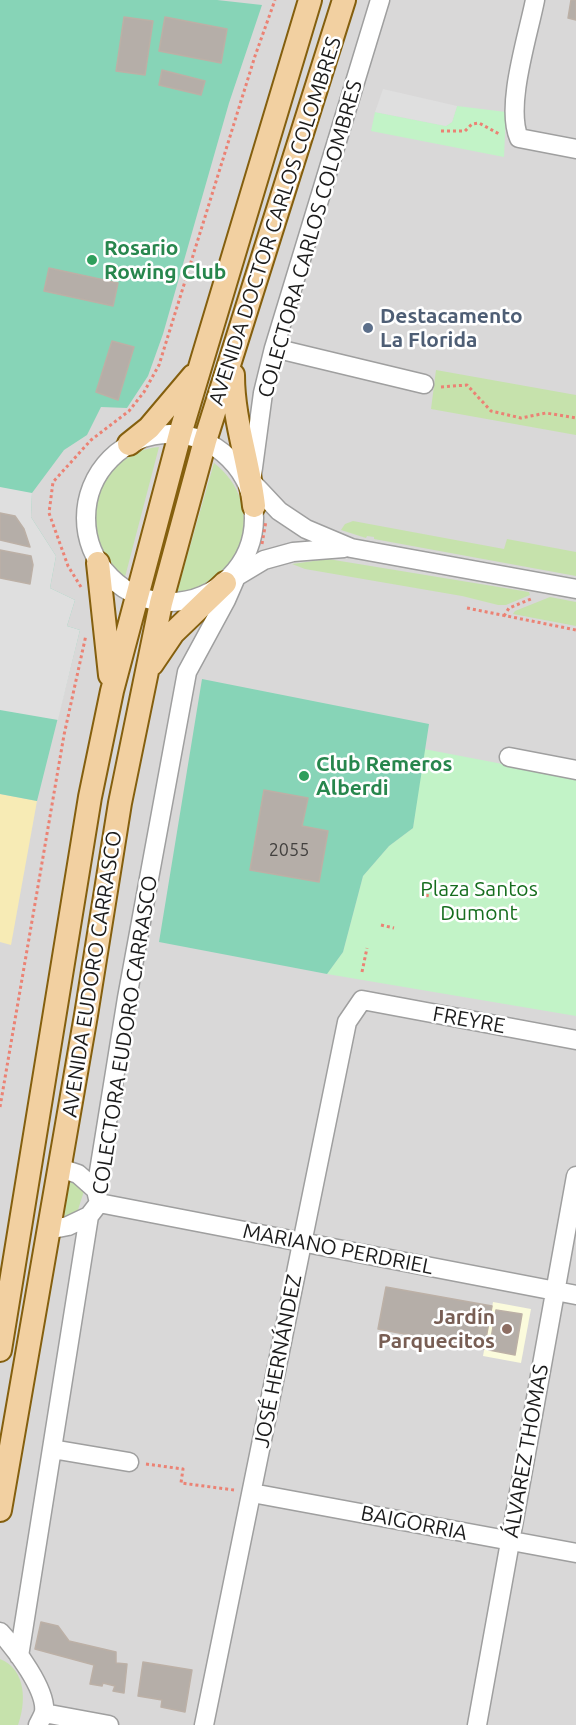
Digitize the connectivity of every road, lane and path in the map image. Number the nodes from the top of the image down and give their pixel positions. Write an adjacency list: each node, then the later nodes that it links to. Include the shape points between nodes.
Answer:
1 (275, 0): 25 (path, via 159,364 129,411 91,441 53,482 49,513 68,566 78,585)
2 (310, 0): 11 (main road, AVENIDA DOCTOR CARLOS COLOMBRES)
3 (344, 0): 10 (main road, AVENIDA DOCTOR CARLOS COLOMBRES)
4 (380, 0): 9 (street, COLECTORA CARLOS COLOMBRES)
5 (535, 0): 7 (street, via 514,105 514,128)
6 (441, 131): 7 (path, via 465,132 479,123 502,135)
7 (519, 138): 8 (street)
8 (576, 149)
9 (274, 348): 12 (street); 17 (street, COLECTORA CARLOS COLOMBRES)
10 (233, 355): 15 (main road, AVENIDA DOCTOR CARLOS COLOMBRES); 17 (main road, via 233,404)
11 (200, 368): 14 (main road, AVENIDA DOCTOR CARLOS COLOMBRES); 16 (main road, via 149,428)
12 (424, 384): 13 (path, via 443,388 466,386 491,411 521,418 546,413)
13 (576, 418)
14 (180, 434): 15 (street); 16 (street, via 154,435); 26 (main road, AVENIDA EUDORO CARRASCO)
15 (205, 441): 17 (street); 27 (main road, AVENIDA EUDORO CARRASCO)
16 (129, 444): 21 (street, via 96,475 87,497 88,542)
17 (243, 473): 18 (main road); 19 (street, via 288,517)
18 (261, 508): 20 (path); 22 (street)
19 (351, 548): 20 (street); 23 (street)
20 (262, 556): 22 (street); 22 (street, COLECTORA EUDORO CARRASCO)
21 (98, 563): 26 (street, via 114,582); 33 (main road)
22 (232, 580): 27 (street, via 195,599); 32 (main road, via 173,633); 47 (street, COLECTORA EUDORO CARRASCO, via 187,672 127,998)
23 (554, 585): 24 (street); 29 (path, via 509,608)
24 (576, 589)
25 (88, 591)
26 (136, 596): 27 (street); 33 (main road, AVENIDA EUDORO CARRASCO)
27 (161, 603): 32 (main road, AVENIDA EUDORO CARRASCO)
28 (467, 608): 29 (path)
29 (504, 616): 31 (path)
30 (88, 624): 44 (path, via 62,746)
31 (576, 630)
32 (145, 675): 45 (main road, AVENIDA EUDORO CARRASCO)
33 (112, 691): 52 (main road, AVENIDA EUDORO CARRASCO, via 90,797)
34 (509, 757): 35 (street)
35 (576, 770)
36 (429, 885): 37 (path)
37 (427, 897)
38 (381, 925): 39 (path)
39 (394, 928)
40 (367, 948): 41 (path)
41 (362, 972)
42 (362, 1000): 43 (street, FREYRE); 49 (street, JOSÉ HERNÁNDEZ, via 347,1022)
43 (576, 1040)
44 (0, 1107)
45 (60, 1168): 47 (street, MARIANO PERDRIEL, via 78,1174); 48 (main road, AVENIDA EUDORO CARRASCO)
46 (576, 1176): 50 (street, ÁLVAREZ THOMAS)
47 (95, 1203): 48 (street, via 69,1226); 49 (street, MARIANO PERDRIEL); 53 (street, COLECTORA EUDORO CARRASCO)
48 (48, 1230): 56 (main road, AVENIDA EUDORO CARRASCO)
49 (302, 1242): 50 (street, MARIANO PERDRIEL); 55 (street, JOSÉ HERNÁNDEZ)
50 (555, 1291): 51 (street, MARIANO PERDRIEL); 57 (street, ÁLVAREZ THOMAS)
51 (576, 1295)
52 (0, 1350)
53 (52, 1449): 54 (street); 60 (street, COLECTORA EUDORO CARRASCO)
54 (129, 1462): 55 (path, via 183,1469 181,1483)
55 (252, 1493): 57 (street, BAIGORRIA); 63 (street, JOSÉ HERNÁNDEZ)
56 (0, 1510)
57 (510, 1541): 58 (street, BAIGORRIA); 64 (street, ÁLVAREZ THOMAS)
58 (576, 1553)
59 (0, 1632): 60 (street)
60 (19, 1656): 61 (street, via 42,1694)
61 (41, 1719): 62 (street)
62 (109, 1725)
63 (204, 1725)
64 (477, 1725)

